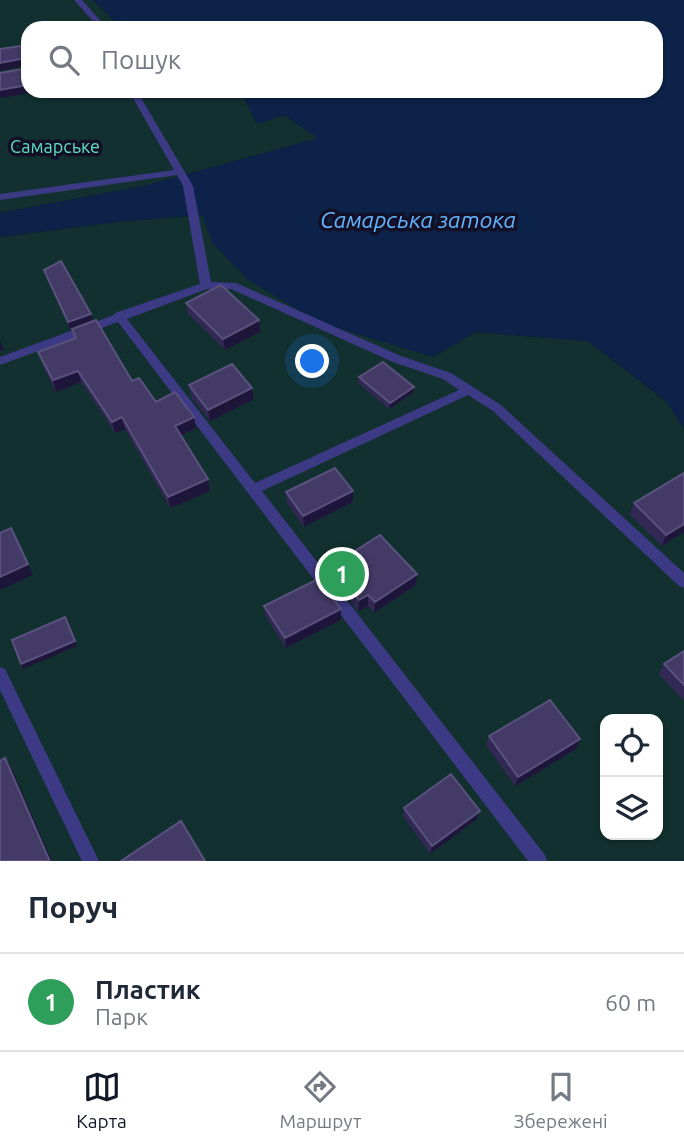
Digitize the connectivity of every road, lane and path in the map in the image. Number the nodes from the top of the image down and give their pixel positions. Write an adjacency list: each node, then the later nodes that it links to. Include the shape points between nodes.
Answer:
1 (78, 0): 2 (lane)
2 (97, 21)
3 (138, 98): 4 (lane)
4 (181, 172): 5 (lane); 6 (lane)
5 (0, 197)
6 (198, 231): 7 (lane)
7 (206, 286): 8 (lane); 10 (lane, via 232,285 397,359 447,376)
8 (119, 316): 9 (lane); 11 (lane)
9 (0, 361)
10 (469, 390): 11 (lane); 12 (lane, via 497,408)
11 (252, 490): 15 (lane)
12 (684, 582)
13 (0, 674): 14 (lane)
14 (91, 861)
15 (539, 861)

